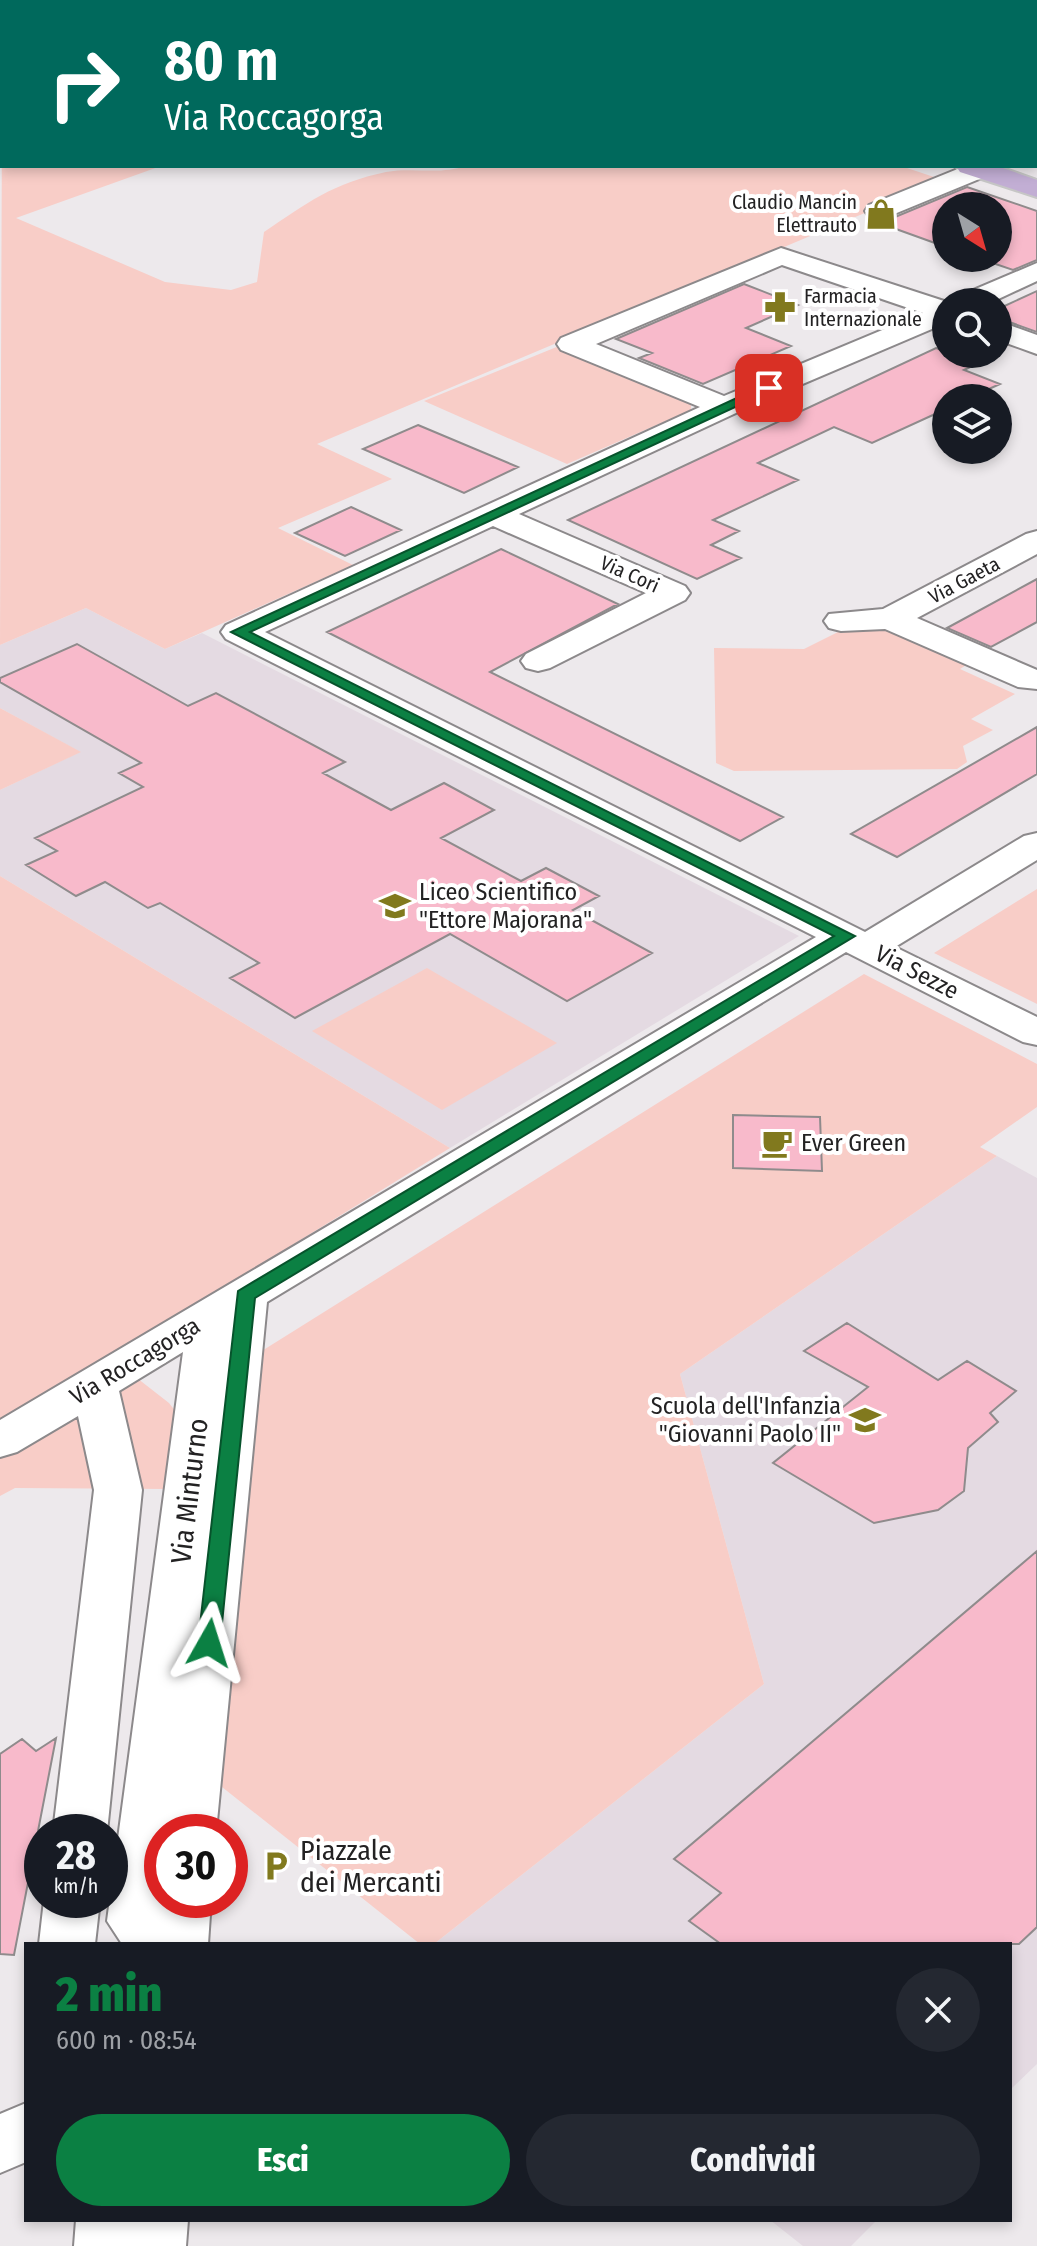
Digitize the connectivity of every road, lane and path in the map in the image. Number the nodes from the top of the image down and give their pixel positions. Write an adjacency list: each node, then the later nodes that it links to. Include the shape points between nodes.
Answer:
1 (975, 168): 2 (main road); 3 (street)
2 (1037, 189)
3 (878, 211)
4 (1037, 271): 5 (street)
5 (1000, 288)
6 (932, 307): 10 (street, via 781,256 571,344)
7 (932, 318): 10 (street)
8 (1012, 334): 9 (street)
9 (1034, 341)
10 (725, 407): 11 (street)
11 (493, 514): 15 (street, Via Cori, via 673,593); 18 (street, Via Sezze, via 238,632)
12 (1037, 541): 13 (street, Via Gaeta)
13 (890, 619): 14 (street, Via Gaeta); 16 (street, Via Gaeta)
14 (841, 621)
15 (538, 661)
16 (1030, 680)
17 (1037, 844): 18 (street, Via Roccagorga)
18 (857, 941): 19 (street, Via Sezze); 20 (street, Via Roccagorga)
19 (1037, 1033)
20 (228, 1306): 21 (street, Via Roccagorga); 24 (street, Via Minturno); 26 (street, Via Minturno)
21 (94, 1385): 22 (street, Via Roccagorga); 23 (street, via 118,1490)
22 (0, 1441)
23 (82, 1814)
24 (190, 1814)
25 (70, 1918): 27 (street)
26 (157, 1931)
27 (67, 1942)
28 (24, 2130): 29 (street)
29 (0, 2148)
30 (106, 2222): 32 (street)
31 (158, 2222): 33 (street)
32 (104, 2246)
33 (156, 2246)

